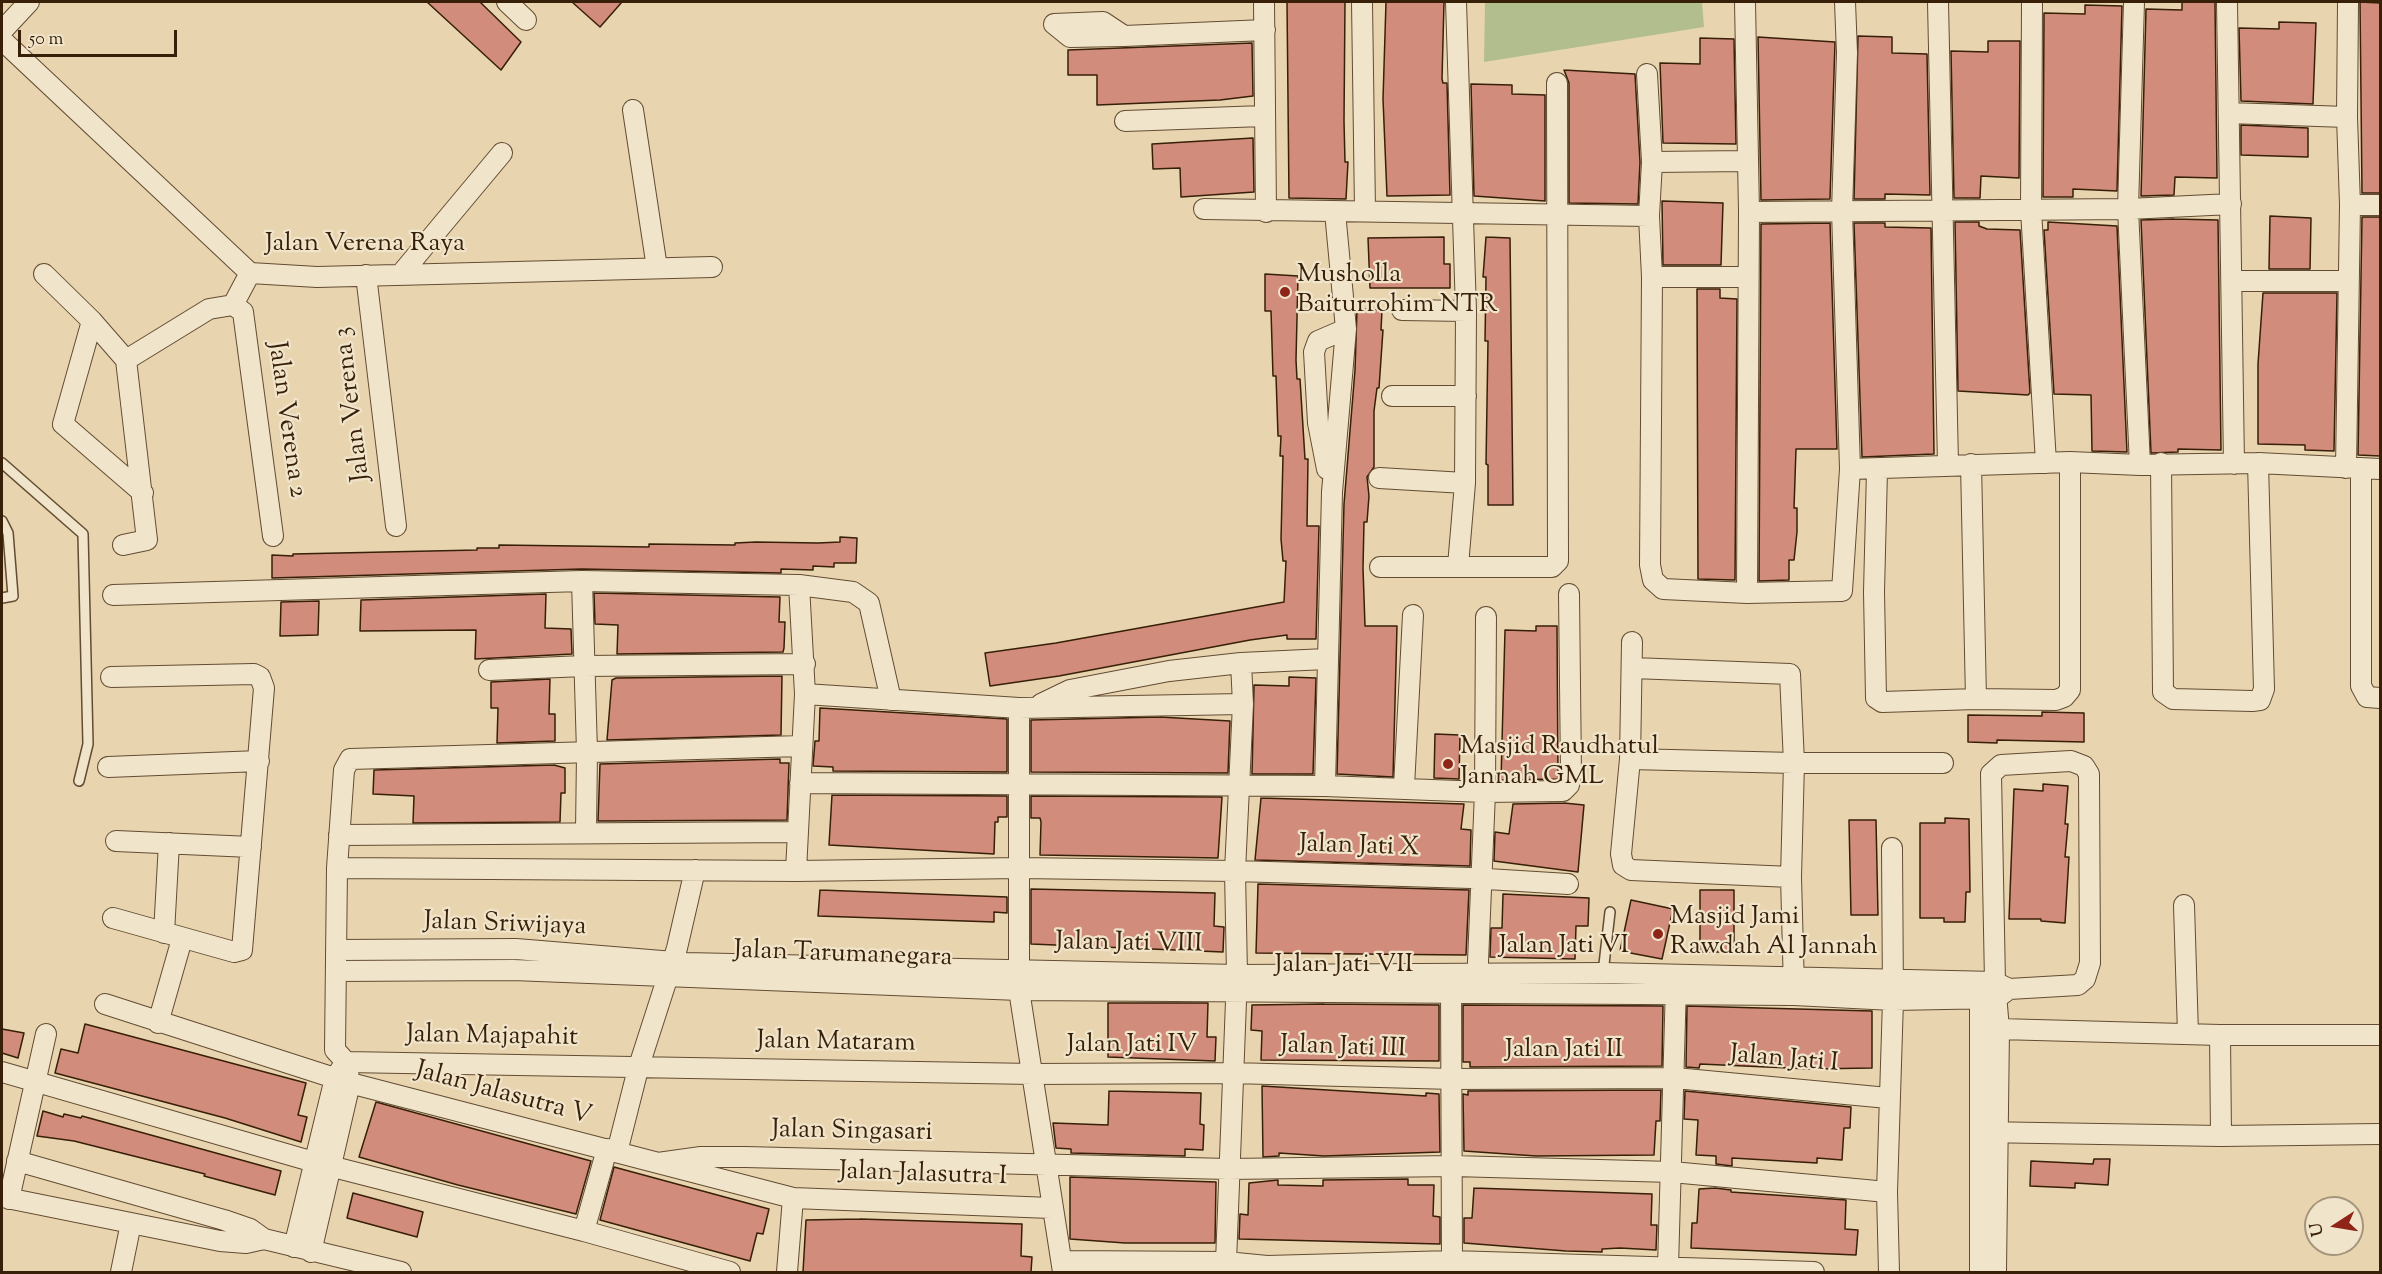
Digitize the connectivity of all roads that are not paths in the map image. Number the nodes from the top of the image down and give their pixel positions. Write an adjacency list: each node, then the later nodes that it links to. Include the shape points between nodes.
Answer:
1 (29, 2): 15 (street)
2 (507, 2): 13 (street)
3 (1264, 2): 14 (street)
4 (1362, 2): 33 (street)
5 (1456, 2): 36 (street)
6 (1745, 2): 26 (street)
7 (1845, 2): 37 (street)
8 (1938, 2): 34 (street)
9 (2032, 2): 35 (street)
10 (2134, 2): 31 (street)
11 (2227, 2): 21 (street)
12 (2348, 3): 23 (street)
13 (526, 20)
14 (1265, 30): 16 (street); 22 (street)
15 (2, 31)
16 (1124, 36)
17 (2, 40): 45 (street, Jalan Verena Raya)
18 (1647, 74): 27 (street)
19 (1557, 83): 41 (street)
20 (633, 110): 44 (street)
21 (2229, 113): 23 (street); 28 (street)
22 (1263, 116): 24 (street); 38 (street)
23 (2347, 117): 29 (street)
24 (1125, 121)
25 (502, 153): 47 (street)
26 (1747, 161): 27 (street); 40 (street)
27 (1652, 162): 42 (street)
28 (2231, 204): 31 (street); 51 (street)
29 (2350, 205): 30 (street); 52 (street)
30 (2380, 205)
31 (2128, 208): 35 (street); 69 (street)
32 (1204, 209): 38 (street)
33 (1365, 210): 36 (street); 39 (street)
34 (1941, 210): 35 (street); 37 (street); 66 (street)
35 (2031, 210): 63 (street)
36 (1463, 211): 41 (street); 55 (street)
37 (1842, 211): 40 (street); 71 (street)
38 (1266, 212): 39 (street)
39 (1335, 212): 57 (street)
40 (1749, 212): 50 (street)
41 (1559, 213): 42 (street); 82 (street, via 1558,561 1552,567)
42 (1649, 216): 49 (street)
43 (712, 267): 44 (street, Jalan Verena Raya)
44 (657, 268): 47 (street, Jalan Verena Raya)
45 (250, 273): 48 (street, Jalan Verena Raya); 53 (street)
46 (44, 274): 56 (street)
47 (401, 274): 48 (street, Jalan Verena Raya)
48 (366, 275): 79 (street, Jalan Verena 3)
49 (1652, 277): 50 (street); 89 (street, via 1653,580 1663,589)
50 (1748, 277): 89 (street)
51 (2233, 281): 52 (street); 68 (street)
52 (2348, 281): 70 (street)
53 (238, 308): 58 (street, via 209,309); 80 (street, Jalan Verena 2)
54 (1402, 310): 55 (street)
55 (1466, 311): 60 (street)
56 (92, 321): 58 (street); 77 (street, via 63,424)
57 (1346, 329): 76 (street); 76 (street, via 1318,341 1314,352 1318,423)
58 (126, 360): 77 (street)
59 (1392, 396): 60 (street)
60 (1466, 396): 75 (street)
61 (2070, 462): 63 (street); 69 (street); 105 (street, via 2070,690 2055,700)
62 (2, 463): 116 (lane, via 83,534 88,744)
63 (2046, 463): 67 (street)
64 (2162, 463): 65 (street, via 2163,692 2172,699 2252,701 2260,699 2264,689); 68 (street); 69 (street)
65 (2258, 463): 68 (street); 70 (street)
66 (1948, 464): 67 (street); 73 (street)
67 (1971, 464): 105 (street)
68 (2234, 464)
69 (2140, 465)
70 (2353, 468): 72 (street); 104 (street, via 2361,686 2367,697)
71 (1850, 469): 73 (street); 87 (street)
72 (2380, 469)
73 (1878, 470): 88 (street)
74 (1379, 478): 75 (street)
75 (1465, 483): 82 (street)
76 (1332, 492): 96 (street)
77 (143, 493): 81 (street, via 147,540)
78 (2, 521): 84 (lane, via 8,533)
79 (396, 526)
80 (273, 536)
81 (123, 544)
82 (1458, 566): 83 (street)
83 (1380, 567)
84 (6, 574): 92 (lane, via 13,596)
85 (582, 582): 86 (street); 91 (street); 99 (street)
86 (799, 585): 98 (street); 106 (street, via 853,592 869,603)
87 (1842, 591): 88 (street); 89 (street)
88 (1874, 592): 105 (street, via 1876,698 1882,702)
89 (1747, 593)
90 (1569, 594): 122 (street, via 1569,785 1563,791 1548,793)
91 (113, 595)
92 (2, 598)
93 (1413, 615): 121 (street)
94 (1486, 617): 122 (street)
95 (1632, 642): 100 (street)
96 (1326, 659): 97 (street); 119 (street)
97 (1241, 663): 107 (street); 108 (street, via 1108,682 1070,690)
98 (805, 664): 99 (street); 103 (street)
99 (584, 666): 101 (street); 110 (street)
100 (1633, 668): 111 (street); 114 (street, via 1790,674)
101 (489, 670)
102 (111, 677): 112 (street, via 260,677 264,688)
103 (805, 694): 106 (street); 109 (street)
104 (2380, 698)
105 (1976, 699)
106 (891, 700): 108 (street)
107 (1243, 704): 108 (street); 120 (street)
108 (1027, 708): 118 (street)
109 (801, 747): 110 (street); 117 (street)
110 (587, 752): 123 (street); 125 (street, via 350,759 344,770)
111 (1630, 759): 114 (street); 135 (street, via 1623,865 1631,870)
112 (259, 761): 115 (street); 128 (street)
113 (1943, 763): 114 (street)
114 (1794, 764): 135 (street)
115 (108, 767)
116 (79, 782)
117 (800, 783): 118 (street); 124 (street)
118 (1019, 783): 120 (street); 131 (street)
119 (1325, 786): 120 (street); 121 (street)
120 (1240, 787): 134 (street)
121 (1404, 787): 122 (street)
122 (1485, 792): 136 (street)
123 (586, 832): 124 (street); 125 (street)
124 (798, 832): 133 (street)
125 (339, 835): 130 (street)
126 (116, 841): 127 (street)
127 (169, 843): 128 (street); 141 (street)
128 (252, 847): 141 (street, via 242,950 234,952)
129 (1892, 848): 153 (street)
130 (337, 868): 132 (street, Jalan Jati X); 142 (street)
131 (1020, 868): 133 (street, Jalan Jati X); 134 (street, Jalan Jati X); 144 (street)
132 (695, 870): 133 (street, Jalan Jati X); 143 (street)
133 (796, 871)
134 (1235, 872): 136 (street, Jalan Jati X); 149 (street)
135 (1791, 877): 151 (street)
136 (1481, 879): 137 (street, Jalan Jati X); 150 (street)
137 (1568, 884)
138 (2184, 905): 161 (street)
139 (1610, 912): 146 (lane)
140 (112, 918): 141 (street)
141 (173, 936): 158 (street)
142 (336, 950): 143 (street, Jalan Sriwijaya, via 516,949); 145 (street)
143 (669, 969): 144 (street, Jalan Tarumanegara); 145 (street, Jalan Sriwijaya); 152 (street, Jalan Tarumanegara); 164 (street)
144 (1019, 970): 149 (street, Jalan Jati VIII); 152 (street)
145 (336, 971): 167 (street, via 335,1050)
146 (1603, 973): 148 (street, Jalan Jati VI); 150 (street, Jalan Jati VI)
147 (1451, 974): 149 (street, Jalan Jati VII); 150 (street, Jalan Jati VI); 155 (street)
148 (1677, 975): 151 (street, Jalan Jati VI); 156 (street)
149 (1236, 984): 152 (street, Jalan Jati VIII); 155 (street, Jalan Jati VII); 166 (street)
150 (1477, 985): 155 (street, Jalan Jati VI); 156 (street, Jalan Jati VI)
151 (1794, 987): 153 (street); 156 (street, Jalan Jati VI)
152 (1019, 990): 168 (street)
153 (1892, 991): 154 (street); 172 (street)
154 (1995, 992): 154 (street, via 2078,985 2085,980 2090,963 2090,774 2072,761 2001,765 1991,774); 159 (street); 173 (street)
155 (1452, 995): 170 (street)
156 (1676, 996): 169 (street)
157 (105, 1004): 158 (street)
158 (158, 1023): 167 (street)
159 (1999, 1029): 161 (street); 173 (street)
160 (46, 1034): 171 (street)
161 (2188, 1034): 162 (street)
162 (2220, 1035): 163 (street); 175 (street)
163 (2380, 1035)
164 (638, 1069): 167 (street, Jalan Majapahit); 168 (street, Jalan Mataram); 176 (street)
165 (2, 1072): 171 (street)
166 (1232, 1073): 168 (street, Jalan Jati IV); 170 (street, Jalan Jati III); 182 (street)
167 (344, 1074): 176 (street, Jalan Jalasutra V); 179 (street)
168 (1033, 1074): 180 (street)
169 (1675, 1078): 170 (street, Jalan Jati II); 172 (street, Jalan Jati I); 183 (street)
170 (1453, 1079): 181 (street)
171 (36, 1080): 177 (street); 179 (street)
172 (1888, 1098): 184 (street)
173 (1989, 1132): 175 (street); 205 (street); 206 (street)
174 (2380, 1134): 175 (street)
175 (2221, 1136)
176 (612, 1151): 178 (street, Jalan Jalasutra V); 189 (street)
177 (17, 1161): 185 (street); 190 (street, via 224,1220 250,1229)
178 (658, 1163): 180 (street, Jalan Singasari, via 723,1157); 186 (street, Jalan Jalasutra I)
179 (322, 1164): 189 (street); 191 (street)
180 (1045, 1165): 182 (street, Jalan Singasari); 187 (street)
181 (1453, 1166): 182 (street, Jalan Singasari); 183 (street, Jalan Singasari); 192 (street)
182 (1228, 1168): 193 (street)
183 (1672, 1172): 184 (street, Jalan Singasari); 195 (street)
184 (1887, 1192): 204 (street)
185 (5, 1198): 188 (street)
186 (793, 1198): 187 (street, Jalan Jalasutra I); 202 (street)
187 (1051, 1208): 194 (street)
188 (131, 1223): 190 (street, via 229,1242); 199 (street)
189 (584, 1231): 201 (street)
190 (264, 1239): 191 (street)
191 (311, 1257): 200 (street)
192 (1452, 1261): 196 (street); 197 (street)
193 (1226, 1262): 194 (street); 198 (street)
194 (1062, 1267)
195 (1668, 1267): 197 (street); 203 (street)
196 (1360, 1268): 198 (street)
197 (1539, 1268)
198 (1267, 1269)
199 (121, 1272)
200 (401, 1272)
201 (730, 1272)
202 (787, 1272)
203 (1814, 1272)
204 (1889, 1272)
205 (1980, 1272)
206 (1996, 1272)

